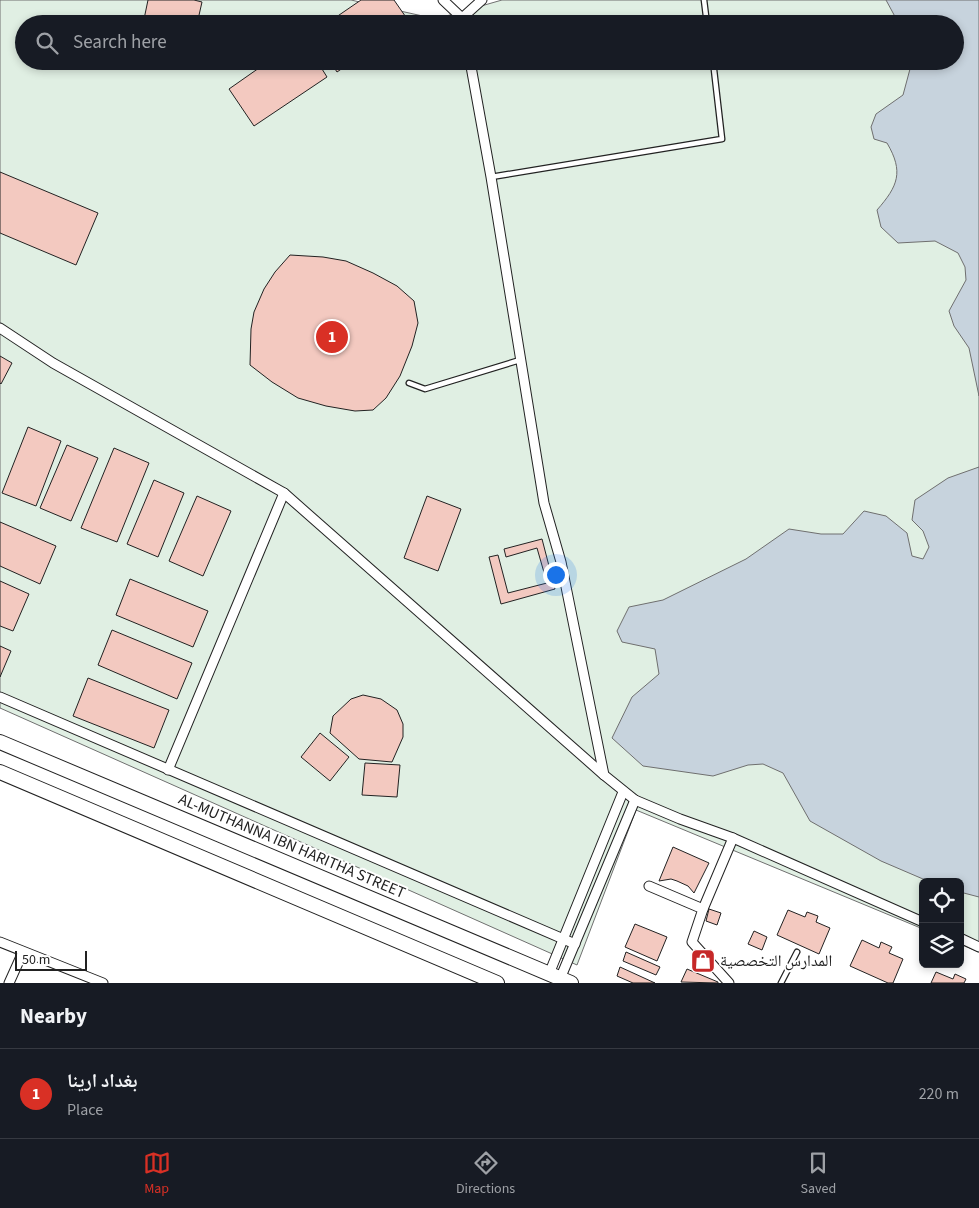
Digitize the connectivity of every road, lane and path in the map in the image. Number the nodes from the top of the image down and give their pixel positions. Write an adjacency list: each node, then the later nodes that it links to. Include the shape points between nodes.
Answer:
1 (443, 0): 4 (street)
2 (482, 0): 5 (street)
3 (704, 0): 6 (lane)
4 (457, 15)
5 (468, 15)
6 (706, 15)
7 (472, 70): 9 (street)
8 (713, 70): 9 (lane, via 722,139)
9 (491, 177): 11 (street)
10 (0, 328): 13 (street, via 53,363)
11 (520, 360): 12 (lane, via 425,389); 18 (street, via 544,503 561,562)
12 (409, 383)
13 (284, 492): 16 (street); 18 (street)
14 (0, 697): 16 (street)
15 (0, 742): 32 (main road, AL-MUTHANNA IBN HARITHA STREET)
16 (168, 770): 25 (street)
17 (0, 772): 35 (main road)
18 (604, 775): 19 (street)
19 (623, 792): 20 (street); 25 (street)
20 (635, 800): 21 (street); 28 (street)
21 (733, 838): 23 (street); 24 (street)
22 (649, 886): 23 (street)
23 (703, 909): 36 (street, via 692,942)
24 (919, 920)
25 (563, 939): 28 (street); 32 (street)
26 (964, 940): 29 (street)
27 (0, 942): 30 (street)
28 (575, 944): 32 (street)
29 (979, 946)
30 (23, 952): 33 (street); 34 (street)
31 (797, 952): 37 (lane)
32 (560, 978)
33 (10, 983)
34 (103, 983)
35 (497, 983)
36 (729, 983)
37 (781, 983)

